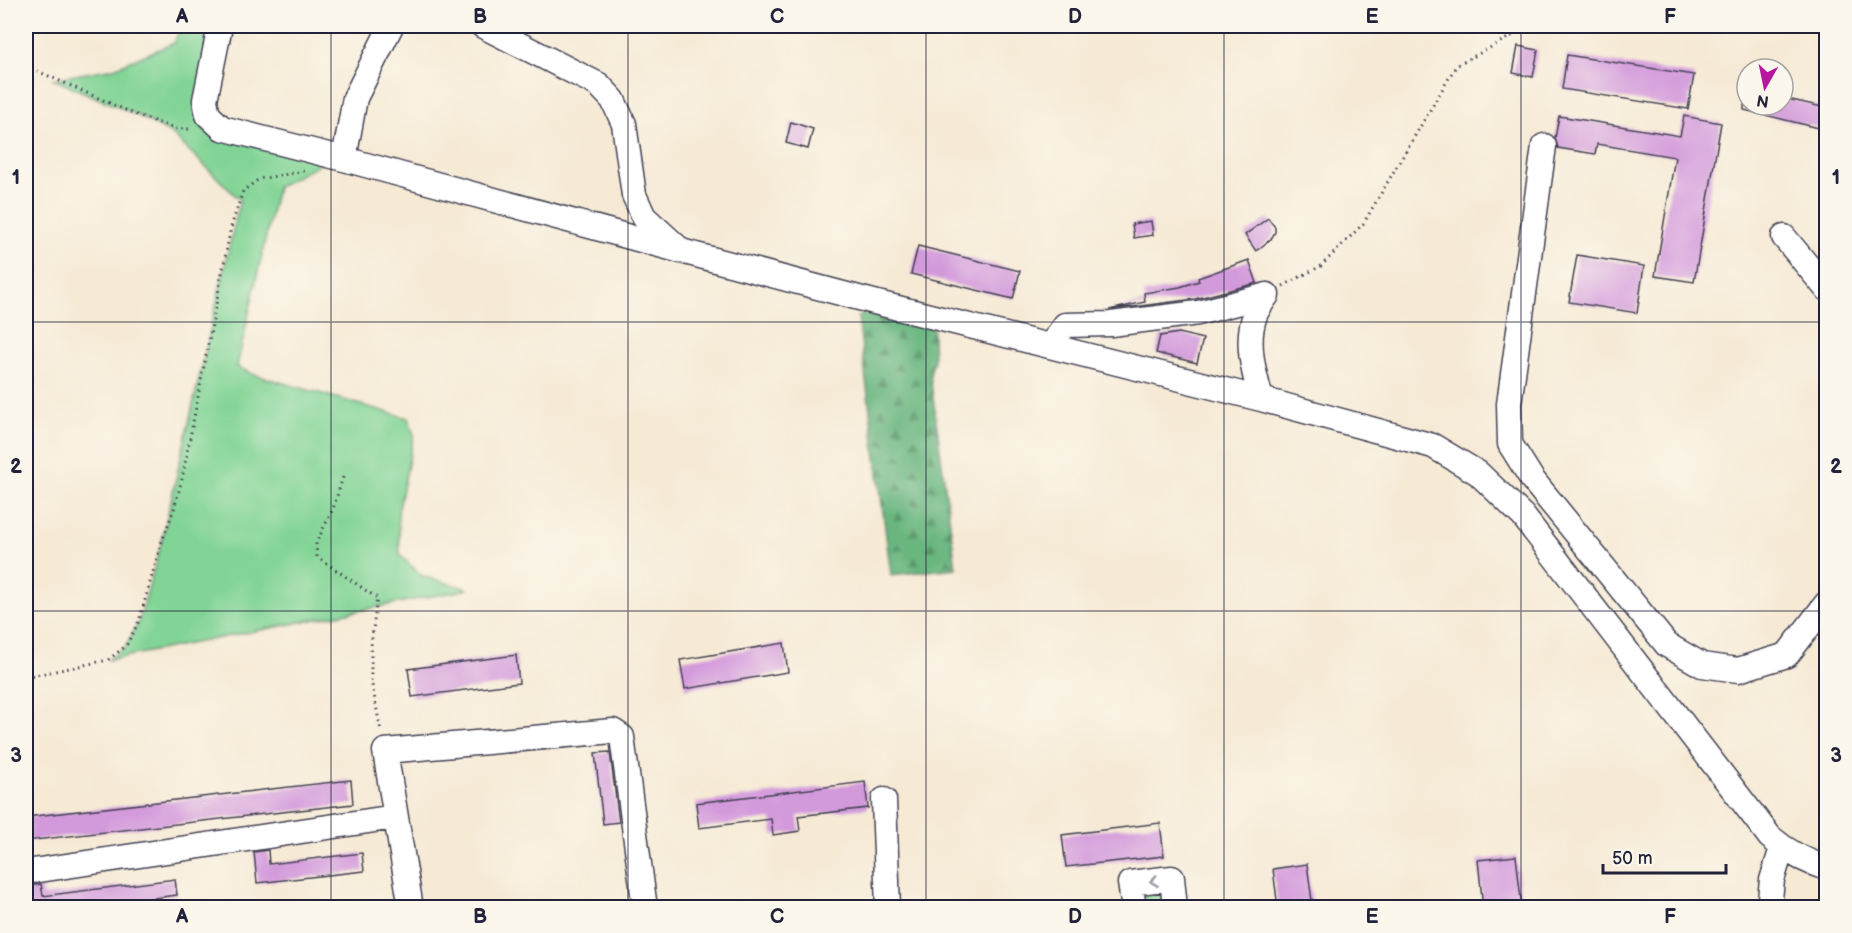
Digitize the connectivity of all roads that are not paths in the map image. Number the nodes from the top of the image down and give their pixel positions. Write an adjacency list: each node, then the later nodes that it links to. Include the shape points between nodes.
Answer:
1 (220, 26): 5 (street, via 205,100 208,115 222,128)
2 (391, 26): 5 (street, via 355,98)
3 (483, 26): 7 (street, via 599,85 613,100 624,124 634,195 644,217)
4 (1544, 146): 11 (street, via 1509,404 1510,444 1532,479 1667,645 1702,665 1738,670 1787,655)
5 (345, 159): 7 (street)
6 (1784, 237): 8 (street)
7 (681, 251): 9 (street)
8 (1827, 288)
9 (1051, 345): 10 (street); 10 (street, via 1065,325 1111,324 1198,313 1267,295 1255,316 1252,334 1251,363)
10 (1262, 399): 14 (street, via 1433,446 1478,473 1523,516)
11 (1827, 604)
12 (884, 800): 19 (street)
13 (395, 817): 16 (street); 17 (street); 18 (street, via 385,751 613,731 622,737)
14 (1782, 848): 15 (street, via 1806,862); 22 (street)
15 (1827, 868)
16 (26, 872)
17 (411, 908)
18 (645, 908)
19 (888, 908)
20 (1134, 908): 21 (street, one-way to 20, via 1172,878 1130,884)
21 (1175, 908)
22 (1769, 908)

